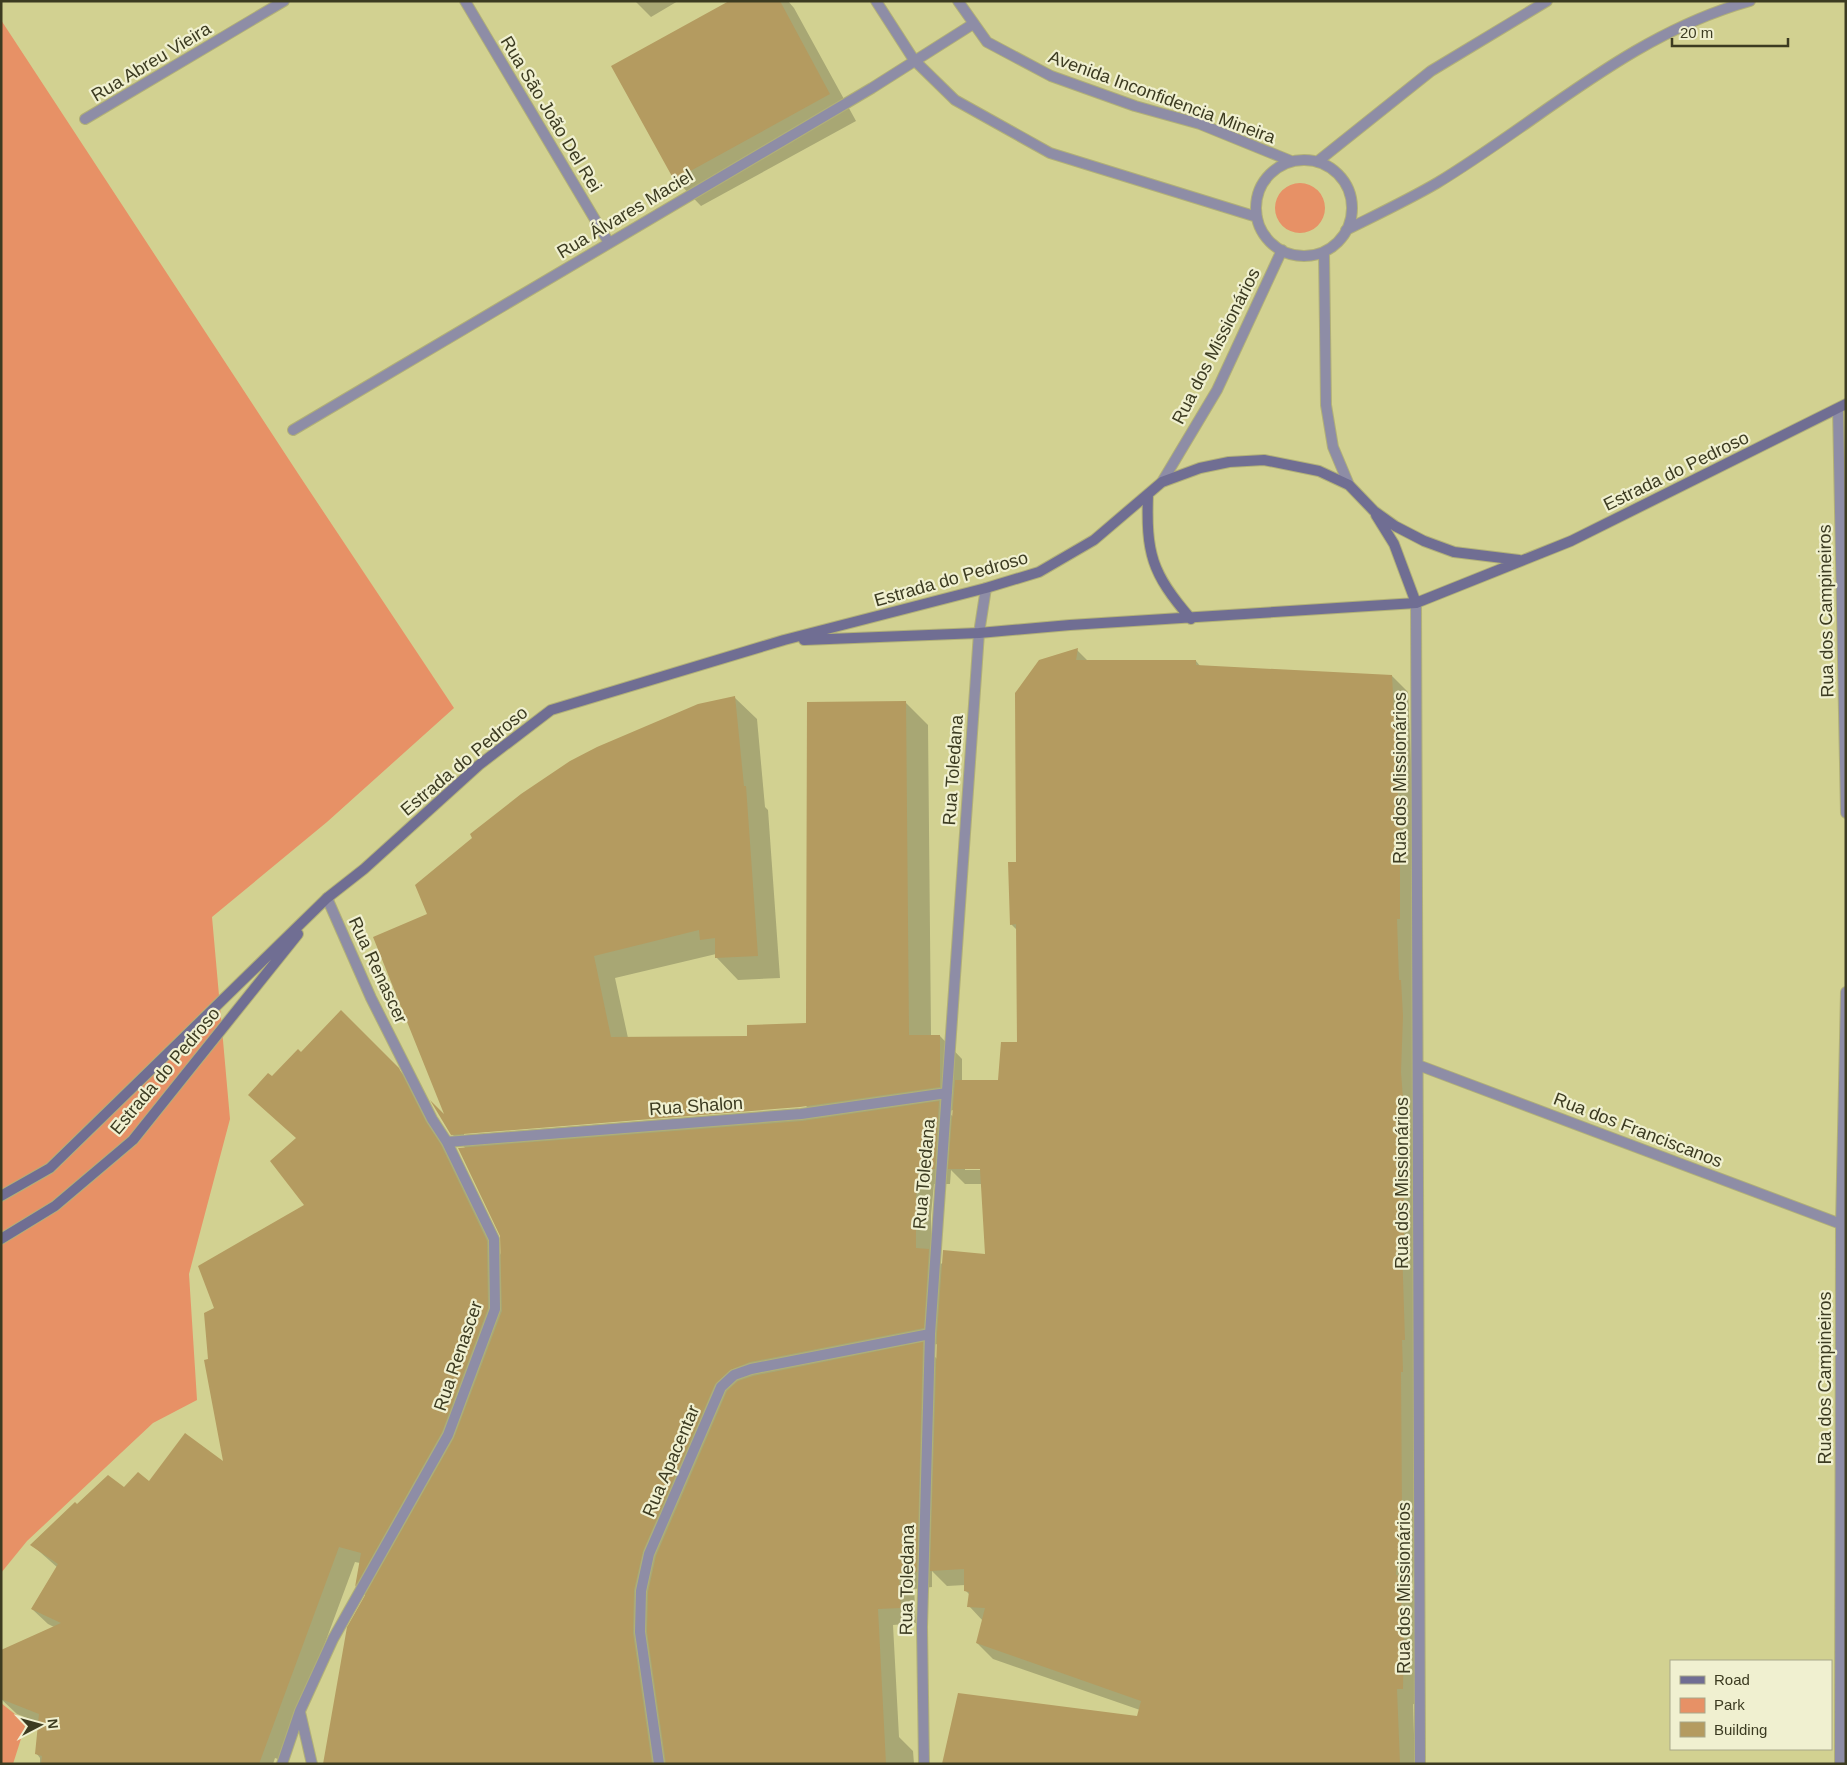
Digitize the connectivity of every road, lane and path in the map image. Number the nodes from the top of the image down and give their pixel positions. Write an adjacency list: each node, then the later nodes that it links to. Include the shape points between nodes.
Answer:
1 (284, 1): 9 (street, Rua Abreu Vieira)
2 (465, 1): 14 (street, Rua São João Del Rei)
3 (876, 1): 8 (street)
4 (958, 1): 7 (street, Avenida Inconfidencia Mineira)
5 (1547, 1): 11 (street, via 1431,71)
6 (1750, 1): 13 (street, via 1670,32 1601,70 1437,183)
7 (973, 24): 8 (street, Rua Álvares Maciel); 10 (street, Avenida Inconfidencia Mineira, via 987,42 1051,76 1135,106 1200,124)
8 (914, 60): 12 (street, via 955,100 1050,153); 14 (street, Rua Álvares Maciel, via 872,88)
9 (85, 119)
10 (1291, 161): 11 (street); 12 (street, via 1267,177 1256,202)
11 (1317, 162): 13 (street, via 1332,169 1344,181 1351,197 1352,214)
12 (1257, 217): 15 (street, via 1270,242)
13 (1346, 230): 16 (street, via 1337,243)
14 (609, 242): 18 (street, Rua Álvares Maciel)
15 (1282, 250): 16 (street, via 1310,256); 19 (street, Rua dos Missionários, via 1217,390)
16 (1324, 252): 20 (street, via 1326,405 1332,447)
17 (1842, 406): 23 (main road, Estrada do Pedroso, via 1571,541); 29 (street, Rua dos Campineiros)
18 (293, 430)
19 (1162, 482): 20 (main road, Estrada do Pedroso, via 1200,468 1264,460 1319,471); 21 (main road, Estrada do Pedroso)
20 (1349, 485): 22 (main road, Estrada do Pedroso)
21 (1148, 494): 24 (main road, Estrada do Pedroso, via 1094,540 1039,572); 26 (main road, via 1147,536 1156,571 1169,594)
22 (1374, 511): 23 (main road, Estrada do Pedroso, via 1402,530 1454,552); 25 (main road, via 1394,544)
23 (1519, 560): 25 (main road, Estrada do Pedroso)
24 (986, 588): 27 (street, Rua Toledana); 28 (main road, Estrada do Pedroso)
25 (1416, 603): 26 (main road, Estrada do Pedroso); 32 (street, Rua dos Missionários)
26 (1190, 619): 27 (main road, Estrada do Pedroso)
27 (978, 633): 28 (main road, Estrada do Pedroso); 33 (street, Rua Toledana)
28 (784, 640): 30 (main road, Estrada do Pedroso, via 550,710 479,765 364,869)
29 (1846, 813)
30 (327, 898): 34 (street, Rua Renascer, via 375,1006 432,1120); 35 (main road, Estrada do Pedroso, via 50,1168); 37 (main road, Estrada do Pedroso, via 132,1140 55,1206)
31 (1846, 992): 36 (street, Rua dos Campineiros)
32 (1418, 1065): 36 (street, Rua dos Franciscanos); 44 (street, Rua dos Missionários)
33 (947, 1093): 34 (street, Rua Shalon, via 801,1114); 38 (street, Rua Toledana)
34 (447, 1142): 39 (street, Rua Renascer, via 494,1239 495,1309 448,1435 333,1639)
35 (1, 1196)
36 (1844, 1225): 45 (street, Rua dos Campineiros)
37 (1, 1238)
38 (930, 1334): 42 (street, Rua Apacentar, via 751,1369 734,1374 721,1387 649,1554 641,1591 640,1632); 43 (street, Rua Toledana, via 922,1627)
39 (300, 1711): 40 (street, Rua Renascer); 41 (street)
40 (282, 1764)
41 (312, 1764)
42 (659, 1764)
43 (924, 1764)
44 (1420, 1764)
45 (1840, 1764)

